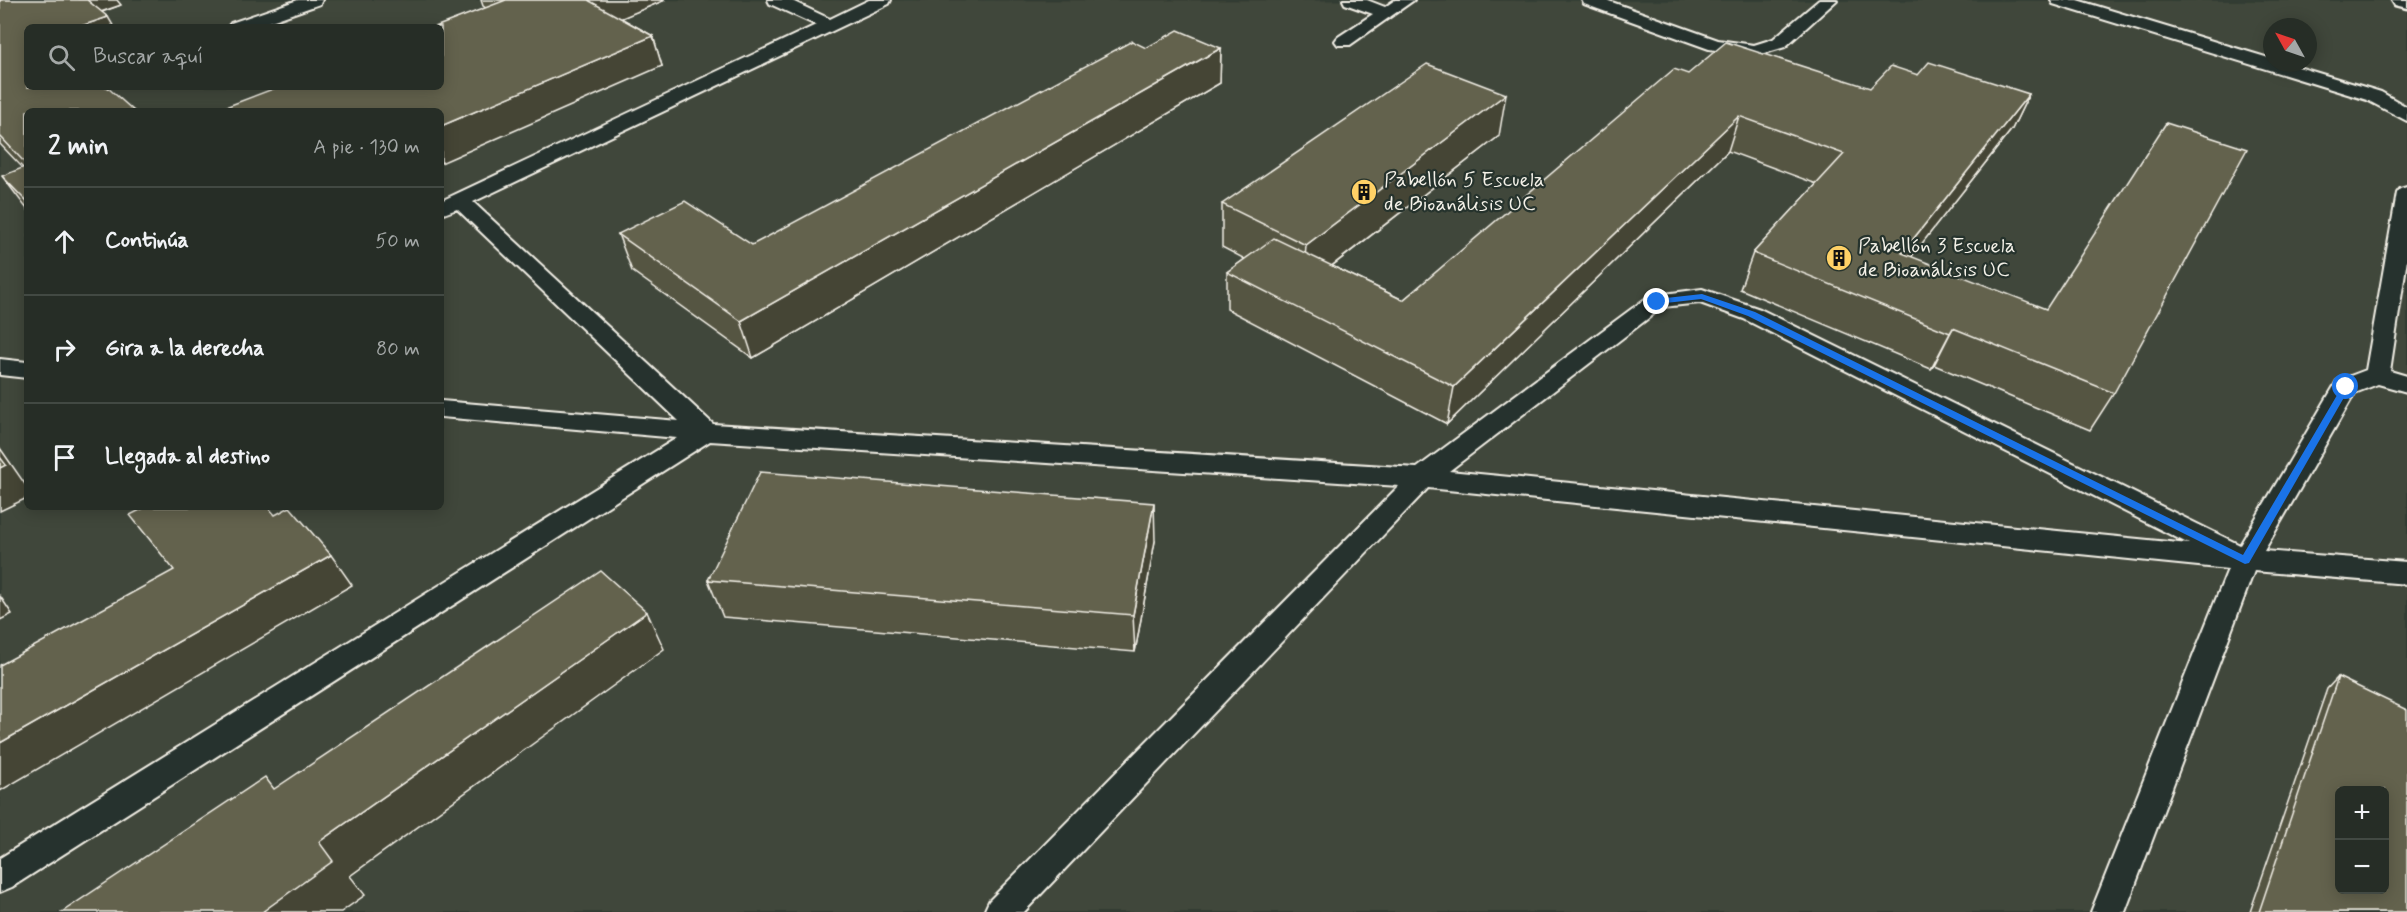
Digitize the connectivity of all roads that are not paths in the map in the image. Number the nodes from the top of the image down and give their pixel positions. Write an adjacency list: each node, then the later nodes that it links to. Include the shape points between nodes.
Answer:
1 (314, 0): 12 (lane)
2 (776, 0): 13 (lane)
3 (883, 0): 13 (lane)
4 (1351, 0): 11 (lane)
5 (1406, 0): 11 (lane)
6 (1590, 0): 7 (lane, via 1715,45 1755,51 1779,43)
7 (1829, 0)
8 (2059, 0): 15 (lane, via 2374,96)
9 (2403, 0): 10 (street)
10 (2407, 1)
11 (1386, 13): 14 (lane)
12 (246, 24)
13 (829, 25): 17 (lane)
14 (1344, 41)
15 (2407, 115)
16 (2407, 193): 20 (lane)
17 (450, 204): 23 (lane)
18 (0, 367): 19 (lane)
19 (24, 370)
20 (2377, 375): 21 (lane); 25 (lane, via 2346,387)
21 (2407, 384)
22 (444, 409): 23 (lane)
23 (706, 432): 24 (lane); 27 (lane)
24 (1422, 478): 25 (lane); 25 (lane, via 1657,302 1702,296 1752,314); 28 (lane)
25 (2245, 560): 26 (lane); 29 (lane)
26 (2407, 573)
27 (0, 876)
28 (1001, 912)
29 (2108, 912)

